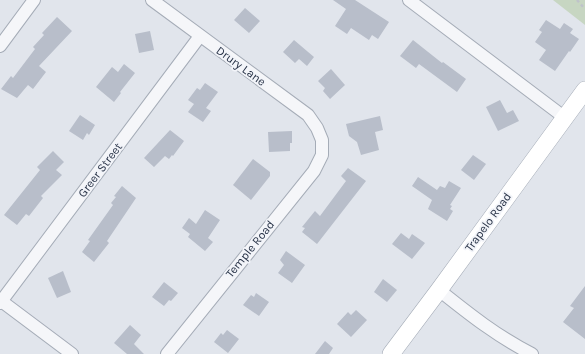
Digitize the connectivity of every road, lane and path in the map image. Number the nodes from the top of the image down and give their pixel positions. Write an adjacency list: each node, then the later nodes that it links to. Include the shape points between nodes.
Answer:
1 (34, 0): 7 (street)
2 (152, 0): 6 (street, Drury Lane)
3 (409, 0): 9 (street)
4 (577, 0): 5 (path)
5 (585, 8)
6 (200, 36): 10 (street, Drury Lane, via 308,115); 12 (street, Greer Street)
7 (0, 46)
8 (585, 90): 9 (main road, Trapelo Road)
9 (564, 118): 11 (main road, Trapelo Road)
10 (322, 140): 14 (street, Temple Road, via 322,155 314,170)
11 (439, 290): 15 (main road, Trapelo Road); 16 (street, via 488,328)
12 (0, 302): 13 (street)
13 (72, 354)
14 (167, 354)
15 (391, 354)
16 (532, 354)

